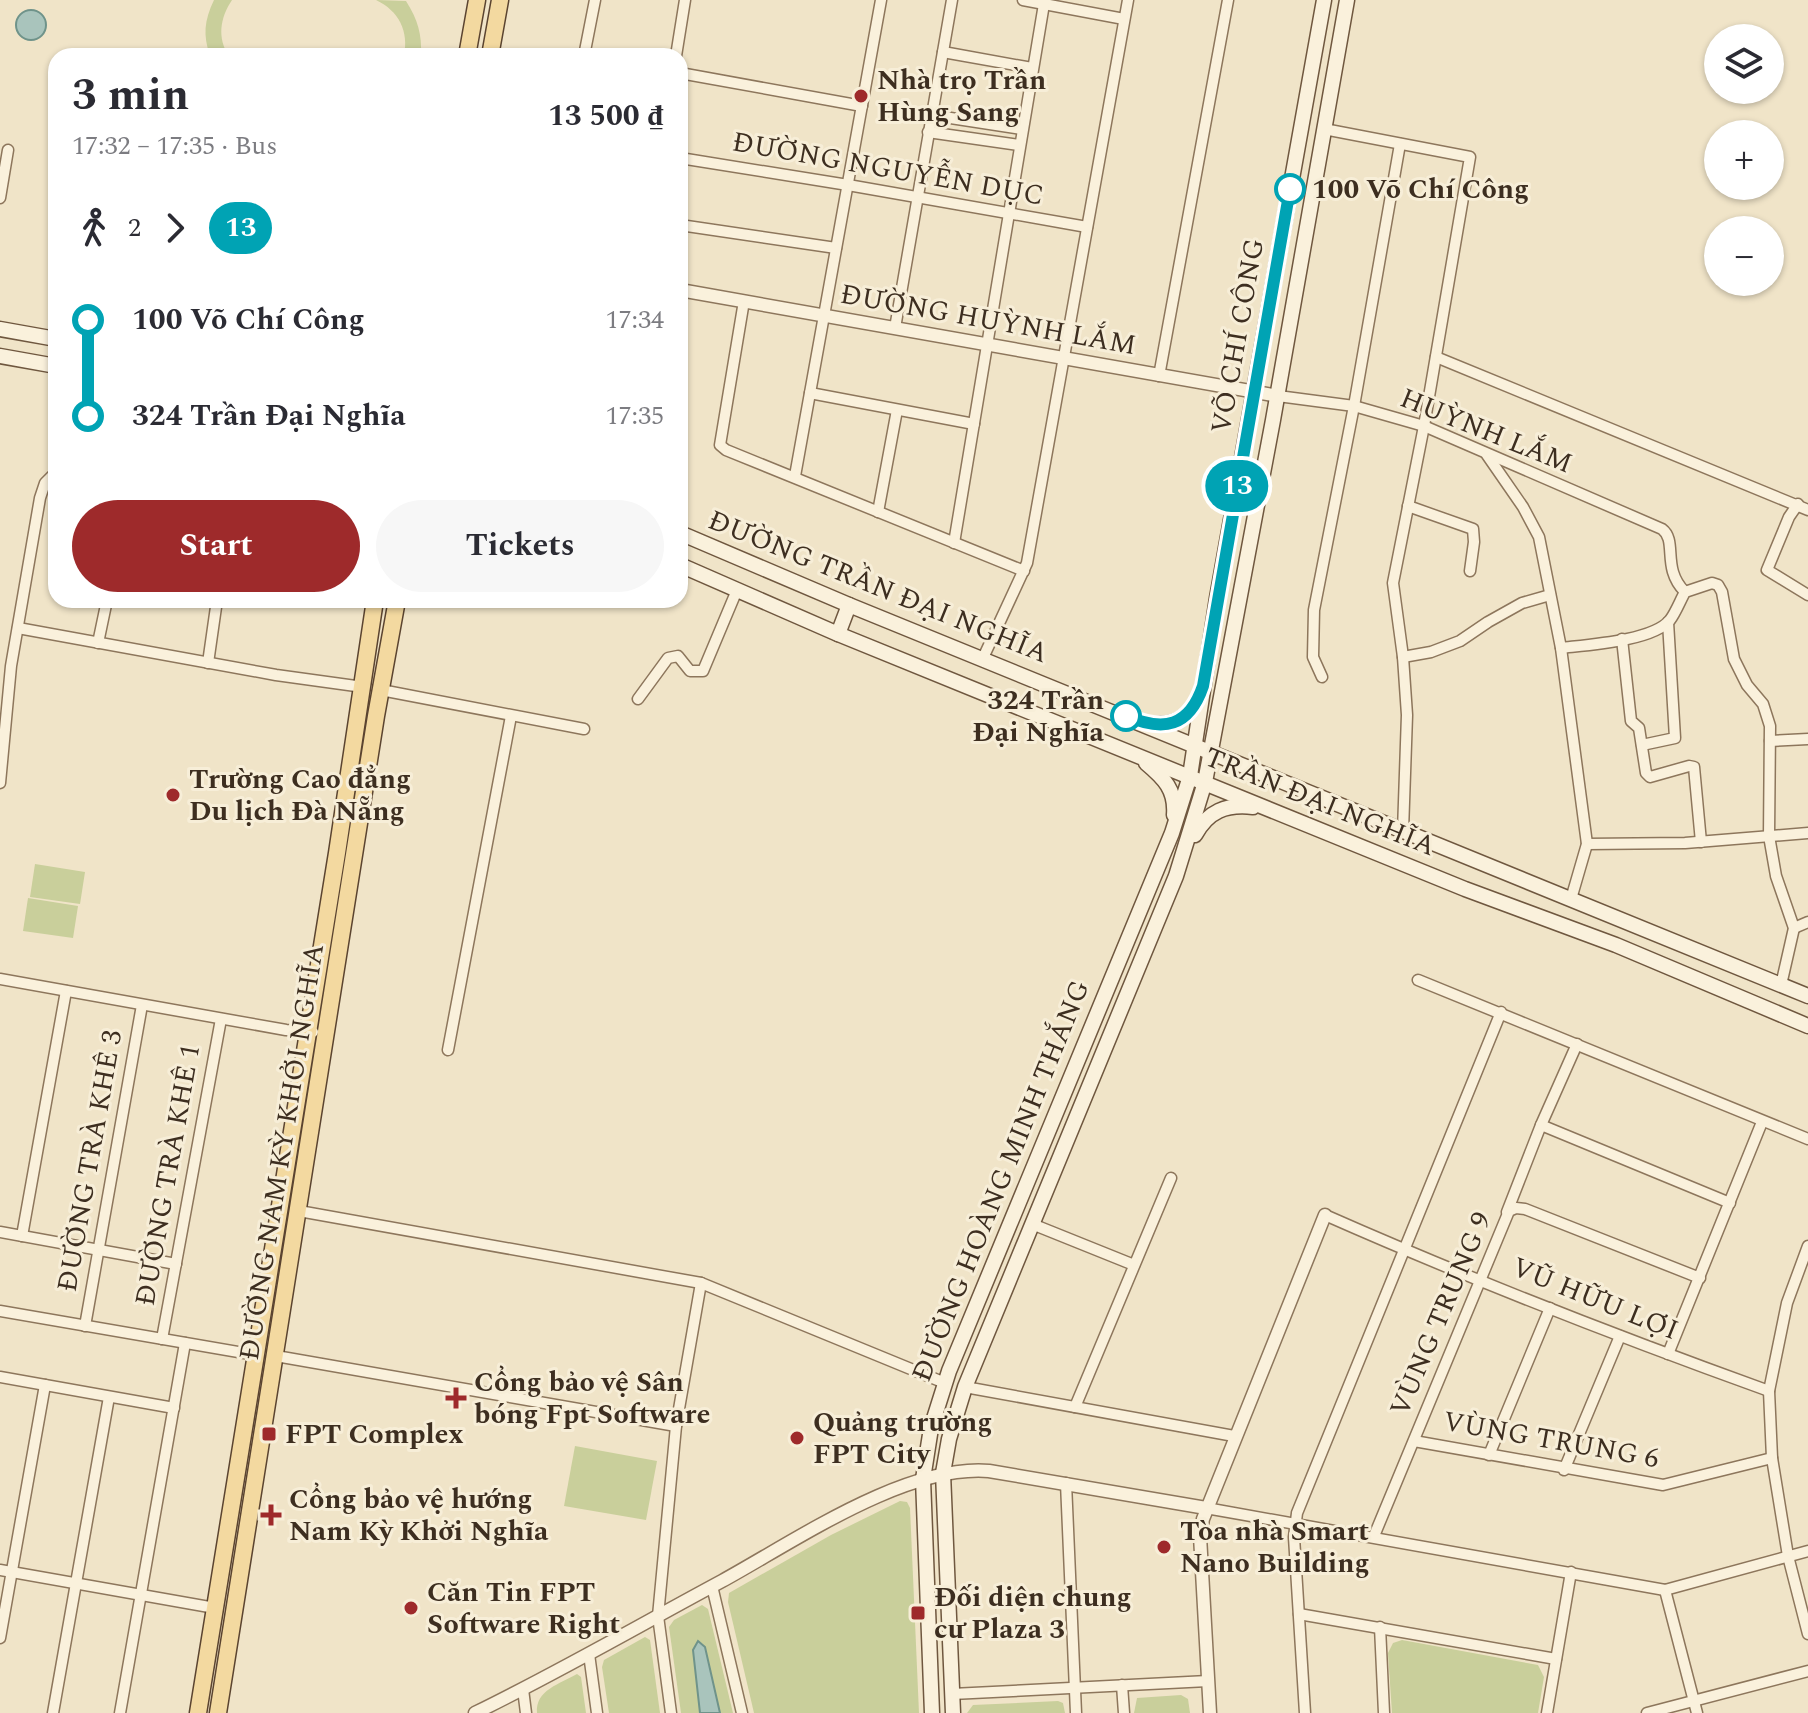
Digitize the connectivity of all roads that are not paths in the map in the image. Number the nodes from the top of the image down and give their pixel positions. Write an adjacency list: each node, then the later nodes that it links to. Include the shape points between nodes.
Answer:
1 (477, 0): 14 (main road)
2 (500, 0): 15 (main road)
3 (595, 0): 16 (street)
4 (685, 0): 17 (street)
5 (881, 0): 21 (street)
6 (952, 0): 18 (street)
7 (1023, 0): 12 (street)
8 (1128, 0): 13 (street)
9 (1228, 0): 48 (street)
10 (1324, 0): 49 (main road, VÕ CHÍ CÔNG)
11 (1347, 0): 24 (main road, VÕ CHÍ CÔNG)
12 (1044, 4): 13 (street); 19 (street)
13 (1124, 19): 35 (street)
14 (468, 48)
15 (491, 48)
16 (586, 48)
17 (677, 48)
18 (943, 52): 19 (street); 22 (street)
19 (1032, 68): 23 (street)
20 (688, 74): 21 (street)
21 (862, 106): 30 (street)
22 (931, 115): 23 (street); 25 (street)
23 (1022, 129): 27 (street)
24 (1324, 129): 26 (street); 51 (main road, VÕ CHÍ CÔNG)
25 (928, 132): 27 (street); 32 (street)
26 (1400, 144): 45 (street, via 1470,157); 52 (street)
27 (1019, 145): 33 (street)
28 (8, 150): 31 (street)
29 (688, 159): 30 (street, ĐƯỜNG NGUYỄN DỤC)
30 (848, 185): 32 (street, ĐƯỜNG NGUYỄN DỤC); 36 (street)
31 (0, 198)
32 (917, 198): 33 (street, ĐƯỜNG NGUYỄN DỤC); 40 (street)
33 (1009, 213): 35 (street, ĐƯỜNG NGUYỄN DỤC); 43 (street)
34 (688, 226): 36 (street)
35 (1087, 227): 46 (street)
36 (836, 248): 39 (street)
37 (688, 291): 38 (street, ĐƯỜNG HUỲNH LẮM)
38 (744, 301): 39 (street, ĐƯỜNG HUỲNH LẮM); 57 (street, via 720,445)
39 (824, 314): 40 (street, ĐƯỜNG HUỲNH LẮM); 50 (street)
40 (895, 328): 43 (street, ĐƯỜNG HUỲNH LẮM)
41 (0, 329): 42 (main road)
42 (48, 338)
43 (986, 344): 46 (street, ĐƯỜNG HUỲNH LẮM); 54 (street)
44 (0, 356): 47 (main road)
45 (1436, 357): 55 (street); 59 (street)
46 (1063, 359): 48 (street, ĐƯỜNG HUỲNH LẮM); 66 (street)
47 (48, 365)
48 (1159, 376): 49 (street, ĐƯỜNG HUỲNH LẮM)
49 (1254, 392): 51 (street, ĐƯỜNG HUỲNH LẮM); 87 (main road, VÕ CHÍ CÔNG)
50 (810, 393): 53 (street); 57 (street)
51 (1282, 397): 52 (street, HUỲNH LẮM); 98 (main road, VÕ CHÍ CÔNG)
52 (1354, 406): 55 (street, HUỲNH LẮM); 86 (street, via 1314,610 1313,657)
53 (897, 410): 54 (street); 62 (street)
54 (974, 424): 64 (street)
55 (1424, 426): 56 (street, HUỲNH LẮM); 60 (street)
56 (1487, 455): 69 (street, HUỲNH LẮM, via 1662,529 1670,539 1672,575); 70 (street, via 1539,537)
57 (795, 476): 62 (street)
58 (48, 480): 78 (street)
59 (1803, 504): 61 (street); 71 (street, via 1789,517 1767,570)
60 (1408, 506): 67 (street, via 1473,529); 83 (street, via 1393,583)
61 (1808, 510)
62 (878, 512): 64 (street)
63 (688, 536): 72 (main road, ĐƯỜNG TRẦN ĐẠI NGHĨA)
64 (954, 543): 66 (street)
65 (688, 569): 68 (main road, TRẦN ĐẠI NGHĨA)
66 (1024, 571): 84 (street)
67 (1470, 571)
68 (737, 590): 79 (main road, TRẦN ĐẠI NGHĨA); 90 (street, via 703,671 690,671 673,656)
69 (1685, 592): 77 (street); 95 (street, via 1712,583 1722,592 1734,659 1763,704)
70 (1550, 595): 82 (street); 83 (street, via 1522,603 1460,641)
71 (1808, 595)
72 (849, 605): 79 (main road); 84 (main road, ĐƯỜNG TRẦN ĐẠI NGHĨA)
73 (105, 608): 81 (street)
74 (216, 608): 85 (street)
75 (374, 608): 88 (main road)
76 (396, 608): 89 (main road, ĐƯỜNG NAM KỲ KHỞI NGHĨA)
77 (1668, 622): 80 (street); 97 (street, via 1675,738)
78 (18, 628): 81 (street); 103 (street)
79 (838, 634): 99 (main road, TRẦN ĐẠI NGHĨA)
80 (1622, 639): 82 (street); 97 (street, via 1631,721 1639,728)
81 (98, 643): 85 (street)
82 (1561, 648): 110 (street)
83 (1403, 657): 105 (street)
84 (983, 658): 92 (main road, ĐƯỜNG TRẦN ĐẠI NGHĨA)
85 (208, 663): 88 (street)
86 (1322, 677)
87 (1203, 686): 92 (main road, via 1193,710 1181,719 1163,725); 96 (main road, VÕ CHÍ CÔNG)
88 (363, 687): 89 (main road); 126 (main road)
89 (381, 690): 91 (street); 127 (main road, ĐƯỜNG NAM KỲ KHỞI NGHĨA)
90 (638, 699)
91 (511, 716): 93 (street); 129 (street)
92 (1142, 723): 96 (main road, ĐƯỜNG TRẦN ĐẠI NGHĨA)
93 (584, 729)
94 (1808, 739): 95 (street)
95 (1770, 741): 108 (street)
96 (1195, 744): 98 (main road, ĐƯỜNG TRẦN ĐẠI NGHĨA); 101 (main road, VÕ CHÍ CÔNG)
97 (1642, 745): 109 (street, via 1650,777 1694,767)
98 (1211, 751): 100 (main road, ĐƯỜNG TRẦN ĐẠI NGHĨA); 102 (main road, VÕ CHÍ CÔNG)
99 (1136, 755): 101 (main road, TRẦN ĐẠI NGHĨA); 106 (main road, via 1170,788 1175,810)
100 (1234, 761): 105 (main road, TRẦN ĐẠI NGHĨA)
101 (1190, 776): 102 (main road, TRẦN ĐẠI NGHĨA); 106 (main road, ĐƯỜNG HOÀNG MINH THẮNG)
102 (1205, 782): 104 (main road, TRẦN ĐẠI NGHĨA); 111 (main road, ĐƯỜNG HOÀNG MINH THẮNG)
103 (0, 783)
104 (1278, 812): 111 (main road, via 1240,806 1214,812 1197,830); 116 (main road, TRẦN ĐẠI NGHĨA)
105 (1403, 831): 112 (main road, TRẦN ĐẠI NGHĨA)
106 (1172, 833): 138 (main road, ĐƯỜNG HOÀNG MINH THẮNG)
107 (1808, 833): 108 (street)
108 (1769, 836): 109 (street); 115 (street)
109 (1701, 842): 110 (street)
110 (1587, 844): 112 (street)
111 (1176, 876): 139 (main road, ĐƯỜNG HOÀNG MINH THẮNG)
112 (1571, 899): 114 (main road, TRẦN ĐẠI NGHĨA)
113 (1808, 922): 115 (street)
114 (1625, 923): 116 (main road); 119 (main road, TRẦN ĐẠI NGHĨA)
115 (1794, 928): 119 (street)
116 (1616, 945): 125 (main road, TRẦN ĐẠI NGHĨA)
117 (0, 979): 120 (street)
118 (1418, 980): 123 (street)
119 (1781, 985): 121 (main road, TRẦN ĐẠI NGHĨA)
120 (66, 991): 122 (street); 141 (street)
121 (1808, 996)
122 (142, 1005): 124 (street); 143 (street, ĐƯỜNG TRÀ KHÊ 3)
123 (1501, 1012): 128 (street); 144 (street)
124 (221, 1019): 126 (street); 145 (street, ĐƯỜNG TRÀ KHÊ 1)
125 (1808, 1026)
126 (307, 1031): 127 (street); 157 (main road)
127 (327, 1033): 135 (main road, ĐƯỜNG NAM KỲ KHỞI NGHĨA)
128 (1577, 1044): 130 (street); 131 (street)
129 (448, 1050)
130 (1762, 1122): 132 (street); 134 (street)
131 (1541, 1125): 134 (street); 136 (street)
132 (1808, 1139)
133 (1171, 1178): 146 (street)
134 (1730, 1203): 147 (street)
135 (299, 1211): 149 (street); 158 (main road, ĐƯỜNG NAM KỲ KHỞI NGHĨA)
136 (1507, 1213): 147 (street, VÙNG TRUNG 9, via 1525,1209); 148 (street, VÙNG TRUNG 9)
137 (1325, 1215): 144 (street, VŨ HỮU LỢI); 168 (street)
138 (1014, 1216): 139 (main road); 160 (main road, ĐƯỜNG HOÀNG MINH THẮNG)
139 (1032, 1224): 146 (street); 162 (main road, ĐƯỜNG HOÀNG MINH THẮNG)
140 (0, 1232): 141 (street)
141 (22, 1236): 143 (street)
142 (1808, 1246): 163 (street, via 1787,1303)
143 (98, 1250): 145 (street); 152 (street, ĐƯỜNG TRÀ KHÊ 3)
144 (1404, 1250): 148 (street, VŨ HỮU LỢI); 177 (street)
145 (176, 1264): 154 (street, ĐƯỜNG TRÀ KHÊ 1)
146 (1134, 1265): 165 (street)
147 (1700, 1278): 156 (street)
148 (1480, 1279): 150 (street, VŨ HỮU LỢI); 169 (street, VÙNG TRUNG 9)
149 (701, 1283): 160 (street); 167 (street)
150 (1550, 1308): 153 (street, VŨ HỮU LỢI); 170 (street)
151 (0, 1311): 152 (street)
152 (85, 1326): 154 (street)
153 (1620, 1336): 156 (street, VŨ HỮU LỢI); 172 (street)
154 (162, 1339): 155 (street)
155 (185, 1343): 157 (street); 166 (street)
156 (1668, 1354): 163 (street, VŨ HỮU LỢI)
157 (256, 1355): 187 (main road)
158 (276, 1356): 167 (street); 206 (main road, ĐƯỜNG NAM KỲ KHỞI NGHĨA)
159 (0, 1377): 161 (street)
160 (945, 1383): 174 (main road, ĐƯỜNG HOÀNG MINH THẮNG, via 927,1442)
161 (45, 1385): 164 (street); 181 (street)
162 (965, 1387): 165 (street); 173 (main road, ĐƯỜNG HOÀNG MINH THẮNG)
163 (1769, 1391): 171 (street)
164 (109, 1397): 166 (street); 183 (street)
165 (1075, 1407): 168 (street)
166 (174, 1408): 186 (street)
167 (676, 1426): 189 (street)
168 (1234, 1436): 176 (street)
169 (1414, 1441): 170 (street, VÙNG TRUNG 6); 178 (street, VÙNG TRUNG 9)
170 (1489, 1455): 172 (street, VÙNG TRUNG 6)
171 (1772, 1458): 172 (street, VÙNG TRUNG 6, via 1663,1485); 180 (street)
172 (1564, 1470)
173 (943, 1473): 174 (street); 175 (street, via 989,1471); 200 (main road, ĐƯỜNG HOÀNG MINH THẮNG)
174 (923, 1479): 184 (street, via 861,1504); 201 (main road, ĐƯỜNG HOÀNG MINH THẮNG)
175 (1066, 1483): 176 (street); 198 (street)
176 (1206, 1508): 177 (street); 196 (street, via 1200,1536)
177 (1295, 1522): 178 (street); 188 (street)
178 (1374, 1536): 182 (street)
179 (1808, 1551): 180 (street)
180 (1788, 1556): 185 (street); 191 (street)
181 (6, 1571): 183 (street); 192 (street)
182 (1571, 1572): 185 (street); 194 (street)
183 (77, 1584): 186 (street); 203 (street)
184 (712, 1586): 189 (street); 211 (street)
185 (1665, 1590): 202 (street)
186 (140, 1595): 187 (street); 204 (street)
187 (215, 1608): 205 (main road)
188 (1299, 1614): 190 (street); 217 (street)
189 (658, 1616): 193 (street); 210 (street)
190 (1380, 1627): 194 (street); 218 (street)
191 (1808, 1634)
192 (0, 1638)
193 (589, 1654): 199 (street); 209 (street)
194 (1556, 1659): 219 (street)
195 (1808, 1671): 202 (street)
196 (1208, 1681): 197 (street); 216 (street)
197 (1122, 1685): 198 (street); 215 (street)
198 (1075, 1688): 200 (street); 214 (street)
199 (523, 1689): 207 (street); 208 (street)
200 (952, 1694): 201 (main road); 213 (main road, ĐƯỜNG HOÀNG MINH THẮNG)
201 (932, 1695): 212 (main road, ĐƯỜNG HOÀNG MINH THẮNG)
202 (1694, 1701): 220 (street); 221 (street)
203 (53, 1713)
204 (120, 1713)
205 (198, 1713)
206 (218, 1713)
207 (475, 1713)
208 (526, 1713)
209 (597, 1713)
210 (671, 1713)
211 (742, 1713)
212 (932, 1713)
213 (953, 1713)
214 (1076, 1713)
215 (1124, 1713)
216 (1210, 1713)
217 (1305, 1713)
218 (1384, 1713)
219 (1547, 1713)
220 (1647, 1713)
221 (1697, 1713)

